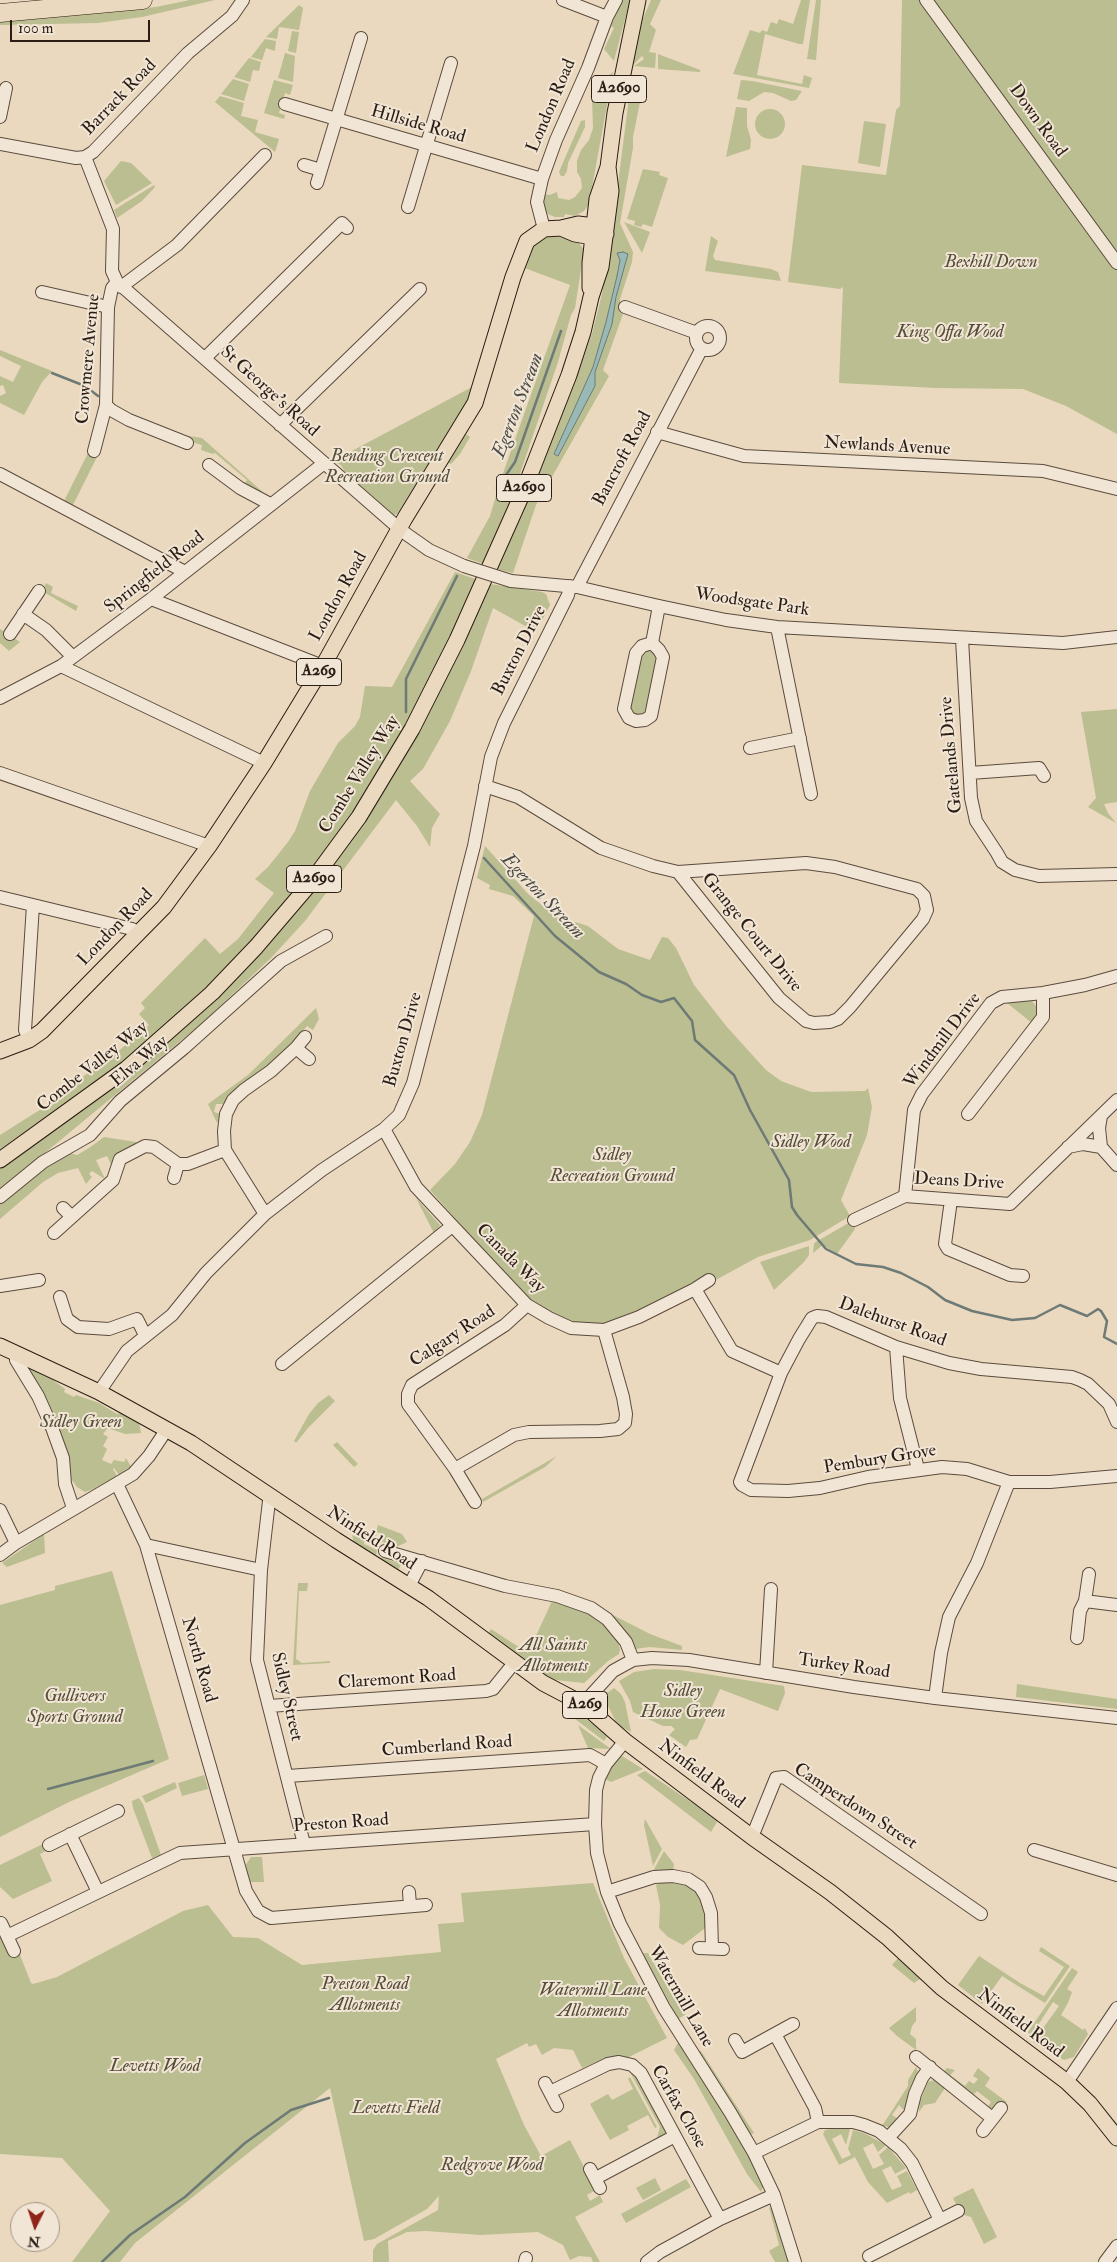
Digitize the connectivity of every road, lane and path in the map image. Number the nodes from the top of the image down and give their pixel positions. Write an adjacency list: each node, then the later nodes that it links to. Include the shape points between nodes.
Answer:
1 (143, 0): 7 (highway)
2 (563, 0): 8 (street)
3 (616, 0): 8 (street, London Road)
4 (926, 0): 27 (street, Down Road)
5 (240, 1): 18 (street, Barrack Road, via 232,16 188,53)
6 (639, 4): 26 (main road, Combe Valley Way / A2690, via 615,114 608,167 611,191)
7 (0, 13)
8 (607, 17): 21 (street, London Road)
9 (361, 38): 14 (street)
10 (451, 63): 16 (street)
11 (8, 89): 13 (street)
12 (285, 104): 14 (street, Hillside Road)
13 (0, 118)
14 (336, 119): 16 (street, Hillside Road); 20 (street)
15 (0, 144): 18 (street, Barrack Road)
16 (426, 146): 21 (street, Hillside Road); 23 (street)
17 (265, 155): 28 (street, via 177,245)
18 (85, 157): 28 (street, Crowmere Avenue, via 111,223 112,271)
19 (304, 165): 20 (street)
20 (321, 170): 22 (street)
21 (542, 179): 25 (street, London Road, via 536,202)
22 (317, 183)
23 (408, 207)
24 (347, 228): 35 (street, via 342,223)
25 (544, 229): 26 (main road, via 560,228 575,234); 46 (main road, London Road / A269, via 533,235 522,250 475,403)
26 (597, 233): 91 (main road, Combe Valley Way / A2690, via 590,263 591,297 583,332 569,375 494,561 412,729 359,818 309,885 256,948 212,993 126,1069)
27 (1117, 263)
28 (119, 285): 31 (street, Crowmere Avenue, via 112,288); 35 (street, St George's Road)
29 (420, 288): 37 (street)
30 (42, 292): 31 (street)
31 (108, 307): 36 (street, Crowmere Avenue)
32 (625, 308): 33 (street, Bancroft Road)
33 (697, 333): 34 (street, via 697,342); 34 (street, Bancroft Road, via 709,326 720,335 713,348)
34 (702, 348): 38 (street, Bancroft Road)
35 (205, 358): 37 (street, St George's Road)
36 (106, 405): 39 (street, via 129,420); 40 (street, Crowmere Avenue)
37 (280, 425): 41 (street, St George's Road)
38 (657, 432): 44 (street, Newlands Avenue, via 744,456 1043,471); 48 (street, Bancroft Road)
39 (187, 443)
40 (94, 451)
41 (323, 464): 45 (street, Springfield Road); 46 (street, St George's Road)
42 (210, 465): 45 (street, via 240,488)
43 (0, 474): 47 (street)
44 (1117, 489)
45 (270, 504): 47 (street, Springfield Road)
46 (399, 528): 48 (street, Woodsgate Park, bridge, via 429,550 464,566 511,581); 60 (main road, London Road / A269)
47 (185, 572): 50 (street, Springfield Road)
48 (574, 586): 51 (street, Woodsgate Park); 68 (street, Buxton Drive, via 504,723 491,757)
49 (38, 591): 52 (street)
50 (150, 599): 58 (street, Springfield Road); 60 (street)
51 (659, 606): 53 (street, Woodsgate Park); 57 (street)
52 (23, 614): 54 (street); 58 (street, via 53,636)
53 (777, 627): 56 (street, Woodsgate Park); 62 (street)
54 (10, 634)
55 (1117, 637): 56 (street, Woodsgate Park, via 1064,643)
56 (962, 639): 67 (street, Gatelands Drive)
57 (652, 643): 57 (street, via 663,657 651,716 636,721 628,718 624,709 636,653 642,646)
58 (73, 657): 59 (street, Springfield Road)
59 (61, 666): 61 (street, Springfield Road); 64 (street)
60 (323, 666): 64 (main road, London Road / A269)
61 (0, 698)
62 (800, 738): 63 (street); 69 (street)
63 (750, 748)
64 (264, 763): 70 (main road, London Road / A269)
65 (1042, 768): 67 (street)
66 (0, 773): 70 (street)
67 (970, 773): 72 (street, Gatelands Drive, via 976,820 1002,862 1015,870 1039,876)
68 (485, 786): 71 (street, Grange Court Drive, via 518,797 601,848); 87 (street, Buxton Drive, via 474,846 414,1083 399,1115)
69 (811, 794)
70 (209, 846): 75 (main road, London Road / A269, via 180,888)
71 (678, 872): 71 (street, Grange Court Drive, via 806,863 825,865 917,889 924,896 927,910 850,1007 830,1022 814,1023 806,1021 779,998)
72 (1117, 874)
73 (0, 897): 74 (street)
74 (34, 905): 75 (street); 80 (street, via 25,1030)
75 (139, 933): 80 (main road, London Road / A269, via 42,1031)
76 (326, 936): 96 (street, Elva Way, via 281,961 120,1101 90,1135 43,1162)
77 (1117, 976): 78 (street, Windmill Drive)
78 (1042, 993): 85 (street, via 1043,1017); 95 (street, Windmill Drive, via 1002,997 991,1003 922,1094 914,1110)
79 (305, 1037): 81 (street)
80 (29, 1040): 82 (main road, London Road / A269)
81 (296, 1048): 83 (street); 90 (street, via 234,1100 226,1114)
82 (0, 1051)
83 (309, 1059)
84 (1117, 1100): 86 (street, Deans Drive)
85 (967, 1115)
86 (1101, 1116): 88 (street); 89 (street, Deans Drive)
87 (384, 1129): 98 (street, Buxton Drive, via 322,1170); 100 (street, Canada Way, via 416,1187)
88 (1102, 1147): 89 (street, via 1083,1144); 93 (street)
89 (1067, 1148): 97 (street, Deans Drive, via 1010,1204)
90 (225, 1150): 92 (street, via 188,1164); 98 (street)
91 (0, 1160)
92 (178, 1164): 94 (street); 101 (street, via 154,1147 145,1146 120,1159 114,1180 98,1186 68,1212)
93 (1117, 1165)
94 (174, 1178)
95 (905, 1196): 97 (street, Deans Drive); 99 (street, Deans Drive)
96 (0, 1197)
97 (951, 1200): 102 (street, via 944,1244 948,1249 1010,1275)
98 (265, 1214): 110 (street, Buxton Drive, via 206,1273 172,1315)
99 (854, 1220)
100 (452, 1226): 108 (street, Canada Way); 114 (street)
101 (54, 1233)
102 (1023, 1277)
103 (39, 1280): 105 (street)
104 (709, 1280): 106 (street, Canada Way)
105 (0, 1286)
106 (695, 1289): 109 (street, Canada Way, via 639,1317); 115 (street, via 732,1351)
107 (60, 1297): 110 (street, via 67,1319 78,1327 109,1329 137,1319)
108 (527, 1305): 109 (street, Canada Way, via 571,1328); 119 (street, Calgary Road, via 505,1325 412,1385 408,1394 408,1404)
109 (604, 1330): 119 (street, via 623,1397 625,1423 618,1429 600,1431 514,1435)
110 (145, 1335): 116 (street, Buxton Drive, via 127,1351)
111 (0, 1346): 113 (main road, Ninfield Road / A269)
112 (896, 1347): 115 (street, Dalehurst Road, via 817,1316 812,1318); 117 (street, Dalehurst Road, via 981,1369 1072,1377 1088,1384 1109,1404); 120 (street, via 900,1398)
113 (18, 1354): 116 (main road, Ninfield Road / A269); 127 (street, via 16,1360 38,1396 63,1458 65,1484)
114 (282, 1364)
115 (781, 1373): 122 (street, Dalehurst Road)
116 (99, 1392): 118 (main road, Ninfield Road / A269)
117 (1117, 1422)
118 (166, 1429): 124 (street, via 144,1463); 125 (main road, Ninfield Road / A269)
119 (455, 1469): 126 (street, Calgary Road)
120 (918, 1469): 122 (street, Pembury Grove, via 788,1491 751,1490); 123 (street, Pembury Grove, via 967,1469)
121 (1117, 1476): 123 (street, Pembury Grove)
122 (740, 1482)
123 (1009, 1482): 144 (street, via 977,1563 949,1617)
124 (117, 1484): 127 (street); 130 (street, North Road)
125 (272, 1496): 134 (street, Sidley Street); 136 (main road, Ninfield Road / A269)
126 (475, 1502)
127 (73, 1508): 129 (street)
128 (0, 1510): 129 (street)
129 (16, 1543): 132 (street)
130 (146, 1545): 134 (street); 157 (street, North Road)
131 (385, 1551): 133 (street)
132 (0, 1555)
133 (428, 1563): 136 (street); 141 (street, via 591,1608 607,1618 626,1642)
134 (261, 1570): 146 (street, Sidley Street, via 257,1660)
135 (1089, 1574): 138 (street)
136 (409, 1586): 142 (main road, Ninfield Road / A269)
137 (770, 1589): 143 (street)
138 (1085, 1601): 139 (street); 140 (street, via 1080,1612)
139 (1117, 1605)
140 (1077, 1638)
141 (633, 1660): 143 (street, Turkey Road, via 690,1660); 145 (street, Turkey Road, via 608,1674)
142 (514, 1663): 145 (main road, Ninfield Road / A269); 146 (street, Claremont Road, via 492,1689 486,1691)
143 (766, 1673): 144 (street, Turkey Road)
144 (935, 1698): 147 (street, Turkey Road)
145 (583, 1704): 148 (main road, Ninfield Road / A269)
146 (270, 1706): 150 (street, Sidley Street)
147 (1117, 1718)
148 (625, 1742): 149 (street, Watermill Lane); 154 (main road, Ninfield Road / A269)
149 (606, 1764): 150 (street, Cumberland Road, via 590,1754); 152 (street, Watermill Lane, via 599,1778)
150 (288, 1776): 155 (street, Sidley Street)
151 (110, 1812): 153 (street)
152 (595, 1824): 155 (street, Preston Road); 162 (street, Watermill Lane, via 597,1853)
153 (70, 1834): 156 (street); 160 (street)
154 (752, 1837): 165 (street, Camperdown Street, via 776,1778 784,1777 963,1908); 176 (main road, Ninfield Road / A269, via 830,1892 887,1937 950,1994)
155 (304, 1844): 157 (street, Preston Road)
156 (49, 1845)
157 (234, 1850): 160 (street, Preston Road, via 180,1853); 164 (street, North Road, via 246,1890 258,1911 271,1918)
158 (1034, 1850): 159 (street)
159 (1117, 1876)
160 (98, 1892): 167 (street, Preston Road)
161 (409, 1892): 164 (street)
162 (607, 1892): 168 (street, via 654,1878 673,1876 688,1879 700,1887 706,1897 711,1913); 185 (street, Watermill Lane, via 664,2008)
163 (426, 1904): 164 (street, North Road)
164 (410, 1906)
165 (982, 1914)
166 (1, 1923): 167 (street)
167 (7, 1936): 169 (street)
168 (711, 1949)
169 (14, 1951)
170 (1117, 2008): 176 (street)
171 (794, 2024): 172 (street)
172 (775, 2034): 173 (street, via 742,2052); 180 (street, via 815,2108)
173 (735, 2040)
174 (916, 2057): 175 (street)
175 (930, 2068): 179 (street); 183 (street, via 915,2094 910,2114)
176 (1067, 2082): 184 (main road, Ninfield Road / A269, via 1090,2104)
177 (558, 2106): 182 (street, Carfax Close, via 547,2088 608,2064 630,2064 641,2073)
178 (1001, 2108): 179 (street)
179 (992, 2118): 181 (street)
180 (818, 2122): 183 (street, via 852,2122 879,2131); 185 (street)
181 (983, 2131)
182 (675, 2136): 186 (street); 189 (street, Carfax Close)
183 (888, 2138): 190 (street, via 912,2163)
184 (1117, 2138)
185 (754, 2153): 187 (street, Watermill Lane)
186 (595, 2178)
187 (774, 2195): 189 (street); 194 (street, Watermill Lane)
188 (958, 2211): 190 (street)
189 (720, 2219): 193 (street)
190 (940, 2220): 192 (street)
191 (1117, 2246): 195 (street)
192 (869, 2255)
193 (647, 2262)
194 (795, 2262)
195 (1105, 2262)

